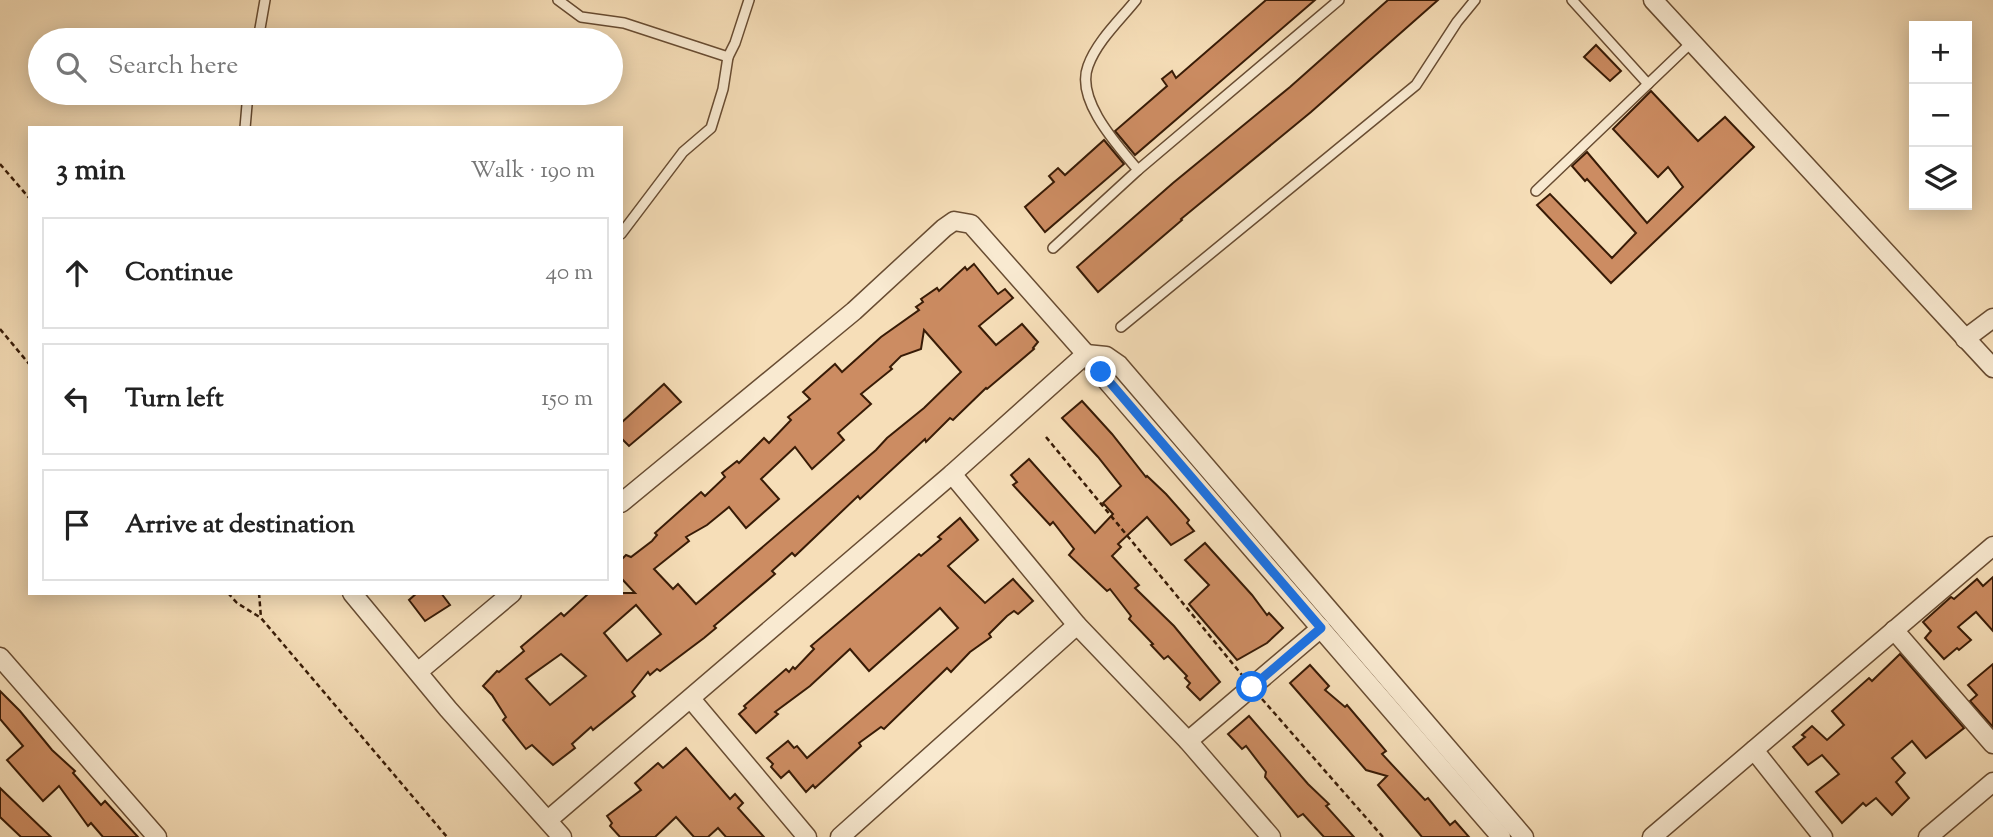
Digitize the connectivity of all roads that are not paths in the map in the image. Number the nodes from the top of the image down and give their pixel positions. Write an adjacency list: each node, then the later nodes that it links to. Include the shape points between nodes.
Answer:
1 (265, 0): 9 (lane)
2 (558, 0): 11 (lane, via 581,17 624,23)
3 (749, 0): 11 (lane)
4 (1136, 0): 15 (lane, via 1102,41 1087,68 1087,96 1103,128)
5 (1339, 0): 15 (lane)
6 (1475, 0): 20 (lane, via 1416,85)
7 (1572, 0): 12 (lane)
8 (1653, 0): 10 (street)
9 (260, 28)
10 (1692, 42): 12 (lane); 21 (street)
11 (728, 57): 17 (lane, via 711,128 683,152)
12 (1648, 84): 16 (lane)
13 (247, 105): 14 (lane)
14 (245, 126)
15 (1138, 170): 18 (lane)
16 (1536, 191)
17 (623, 231)
18 (1053, 248)
19 (1993, 318): 21 (street)
20 (1121, 327)
21 (1965, 339): 23 (street)
22 (1090, 355): 24 (street); 25 (street, via 971,224 954,222 854,311); 30 (street, via 1094,366); 46 (street, via 1106,356 1119,365)
23 (1993, 368)
24 (952, 474): 29 (street); 34 (street)
25 (623, 501)
26 (1993, 546): 31 (street)
27 (354, 595): 33 (street)
28 (510, 595): 33 (street)
29 (1077, 625): 35 (street); 43 (street)
30 (1321, 628): 35 (street); 45 (street)
31 (1894, 630): 36 (street); 37 (street)
32 (0, 657): 40 (street)
33 (419, 671): 39 (street)
34 (691, 699): 39 (street); 42 (street)
35 (1188, 741): 44 (street)
36 (1993, 744)
37 (1754, 750): 47 (street); 48 (street)
38 (1993, 782): 49 (street)
39 (548, 820): 41 (street)
40 (157, 837)
41 (562, 837)
42 (807, 837)
43 (840, 837)
44 (1271, 837)
45 (1501, 837)
46 (1524, 837)
47 (1652, 837)
48 (1823, 837)
49 (1928, 837)

